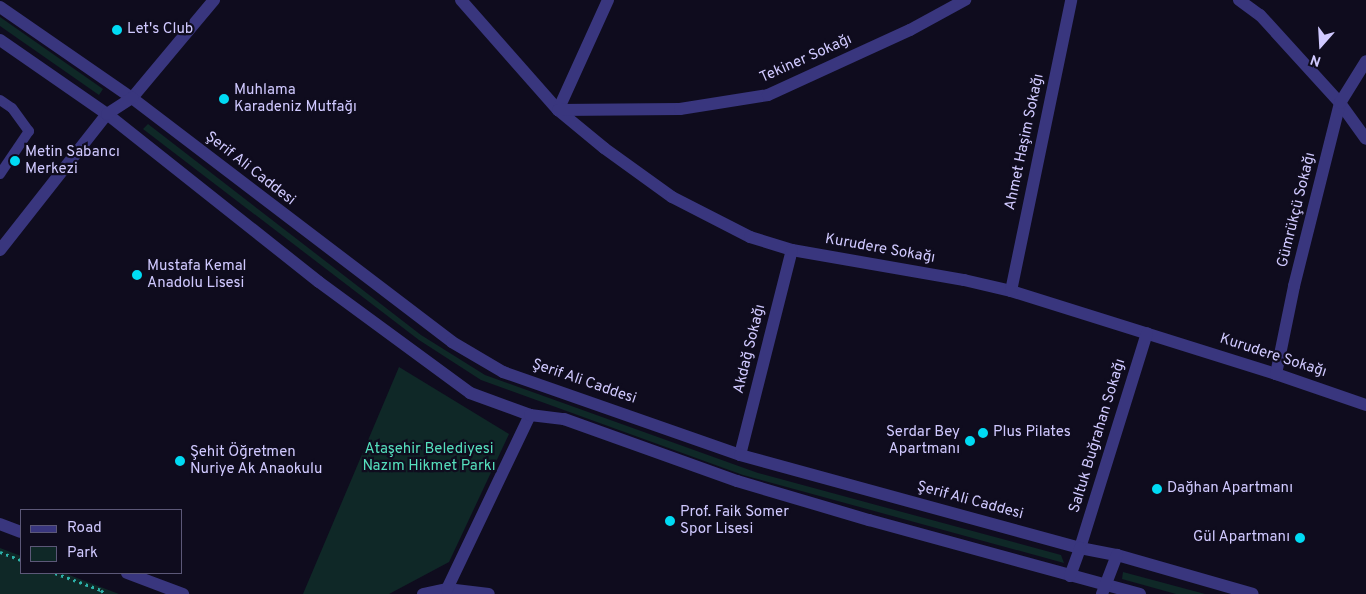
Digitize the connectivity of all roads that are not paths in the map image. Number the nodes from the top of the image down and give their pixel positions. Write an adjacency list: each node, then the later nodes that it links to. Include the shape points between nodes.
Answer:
1 (214, 0): 10 (street)
2 (461, 0): 13 (street, Kurudere Sokağı)
3 (608, 0): 13 (street)
4 (965, 0): 13 (street, Tekiner Sokağı, via 910,30 768,95 680,109)
5 (1071, 0): 19 (street, Ahmet Haşim Sokağı)
6 (1239, 0): 12 (street, via 1260,15)
7 (0, 7): 10 (street, Şerif Ali Caddesi)
8 (0, 40): 14 (street)
9 (1366, 61): 12 (street, Gümrükçü Sokağı)
10 (132, 98): 14 (street); 24 (street, Şerif Ali Caddesi, via 452,342 503,372)
11 (0, 100): 16 (lane, via 12,108 29,131)
12 (1340, 103): 15 (street); 21 (street, Gümrükçü Sokağı, via 1294,286)
13 (558, 110): 18 (street, Kurudere Sokağı, via 672,197 750,237)
14 (107, 114): 17 (street); 23 (street, via 319,282 470,393)
15 (1366, 139)
16 (0, 174)
17 (0, 250)
18 (792, 250): 19 (street, Kurudere Sokağı); 24 (street, Akdağ Sokağı)
19 (1011, 291): 20 (street, Kurudere Sokağı)
20 (1147, 333): 21 (street, Kurudere Sokağı); 27 (street, Saltuk Buğrahan Sokağı)
21 (1276, 374): 22 (street, Kurudere Sokağı)
22 (1366, 404)
23 (530, 416): 30 (street, via 564,419 737,481); 31 (street)
24 (740, 455): 27 (street, Şerif Ali Caddesi)
25 (0, 524): 26 (street)
26 (20, 532)
27 (1080, 548): 28 (street, Şerif Ali Caddesi); 30 (street, Saltuk Buğrahan Sokağı)
28 (1117, 555): 32 (street); 37 (street, Şerif Ali Caddesi)
29 (130, 574): 33 (street)
30 (1070, 576): 32 (street)
31 (447, 589): 34 (street); 35 (street)
32 (1104, 589): 36 (street)
33 (183, 594)
34 (422, 594)
35 (489, 594)
36 (1140, 594)
37 (1253, 594)

